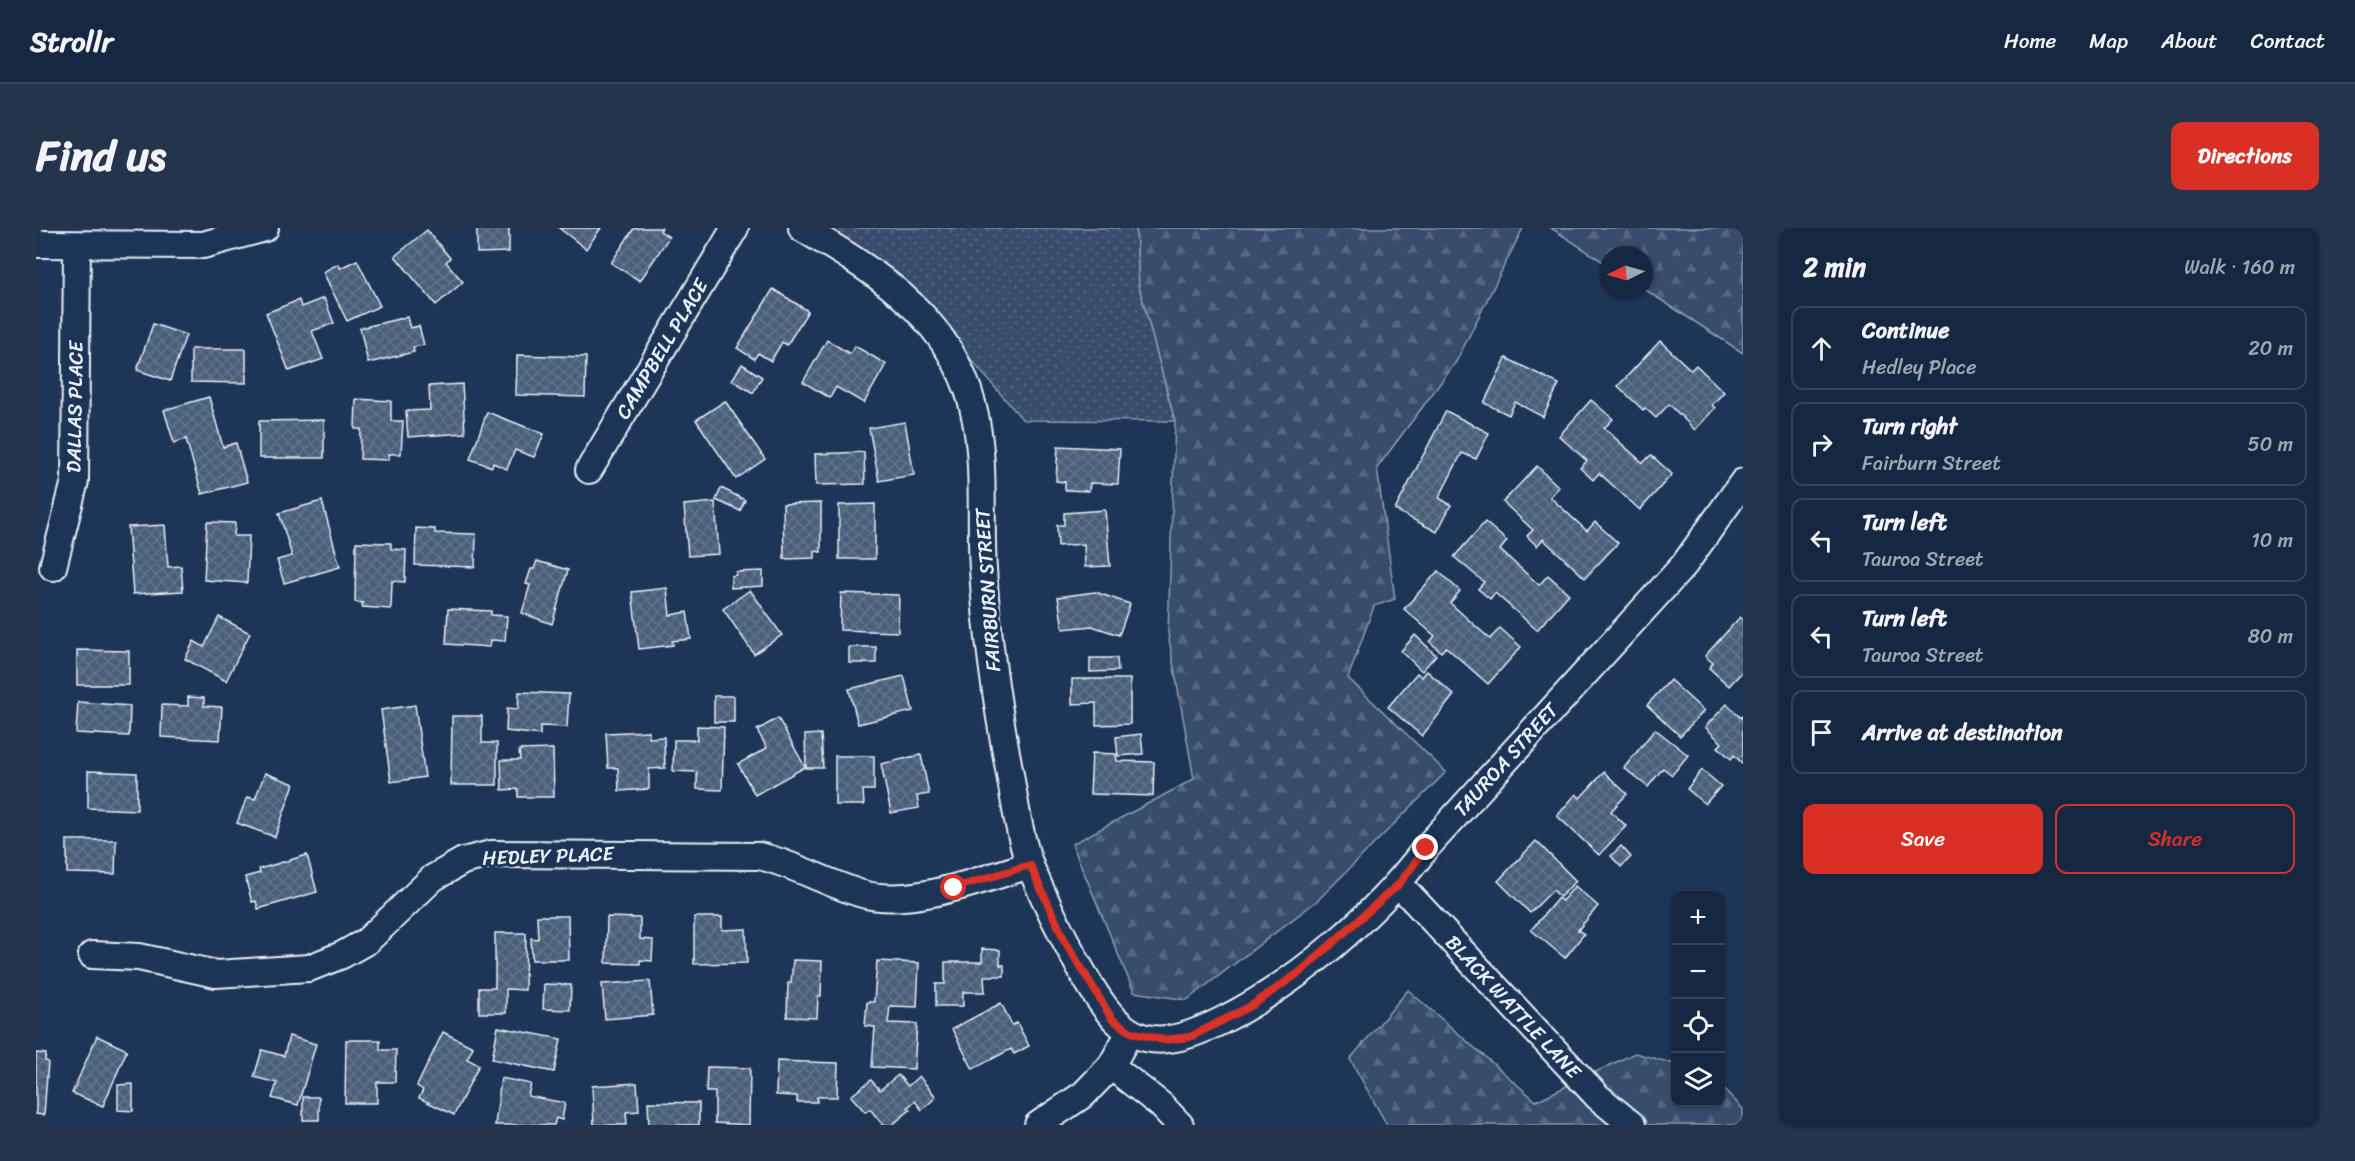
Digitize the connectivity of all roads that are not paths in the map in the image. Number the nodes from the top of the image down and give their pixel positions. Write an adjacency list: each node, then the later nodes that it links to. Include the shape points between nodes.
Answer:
1 (265, 228): 5 (street, via 203,245)
2 (735, 228): 6 (street, CAMPBELL PLACE)
3 (801, 228): 9 (street, FAIRBURN STREET, via 877,275 913,303 949,349 967,388 979,429 986,630 1006,754)
4 (36, 244): 5 (street)
5 (77, 245): 8 (street, DALLAS PLACE, via 75,482)
6 (589, 470)
7 (1743, 482): 10 (street, TAUROA STREET, via 1684,565 1426,848)
8 (53, 567)
9 (1030, 865): 11 (street, HEDLEY PLACE, via 925,895 897,896 861,894 786,862 759,856 490,854 464,861 433,878 367,941 309,968 216,974 139,957); 12 (street, FAIRBURN STREET, via 1095,995 1112,1019)
10 (1399, 884): 12 (street, TAUROA STREET, via 1300,972 1251,1006 1190,1037 1164,1040); 16 (street, BLACK WATTLE LANE, via 1598,1097)
11 (92, 955)
12 (1131, 1032): 13 (street)
13 (1111, 1066): 14 (street, via 1084,1094); 15 (street)
14 (1038, 1125)
15 (1180, 1125)
16 (1632, 1125)

